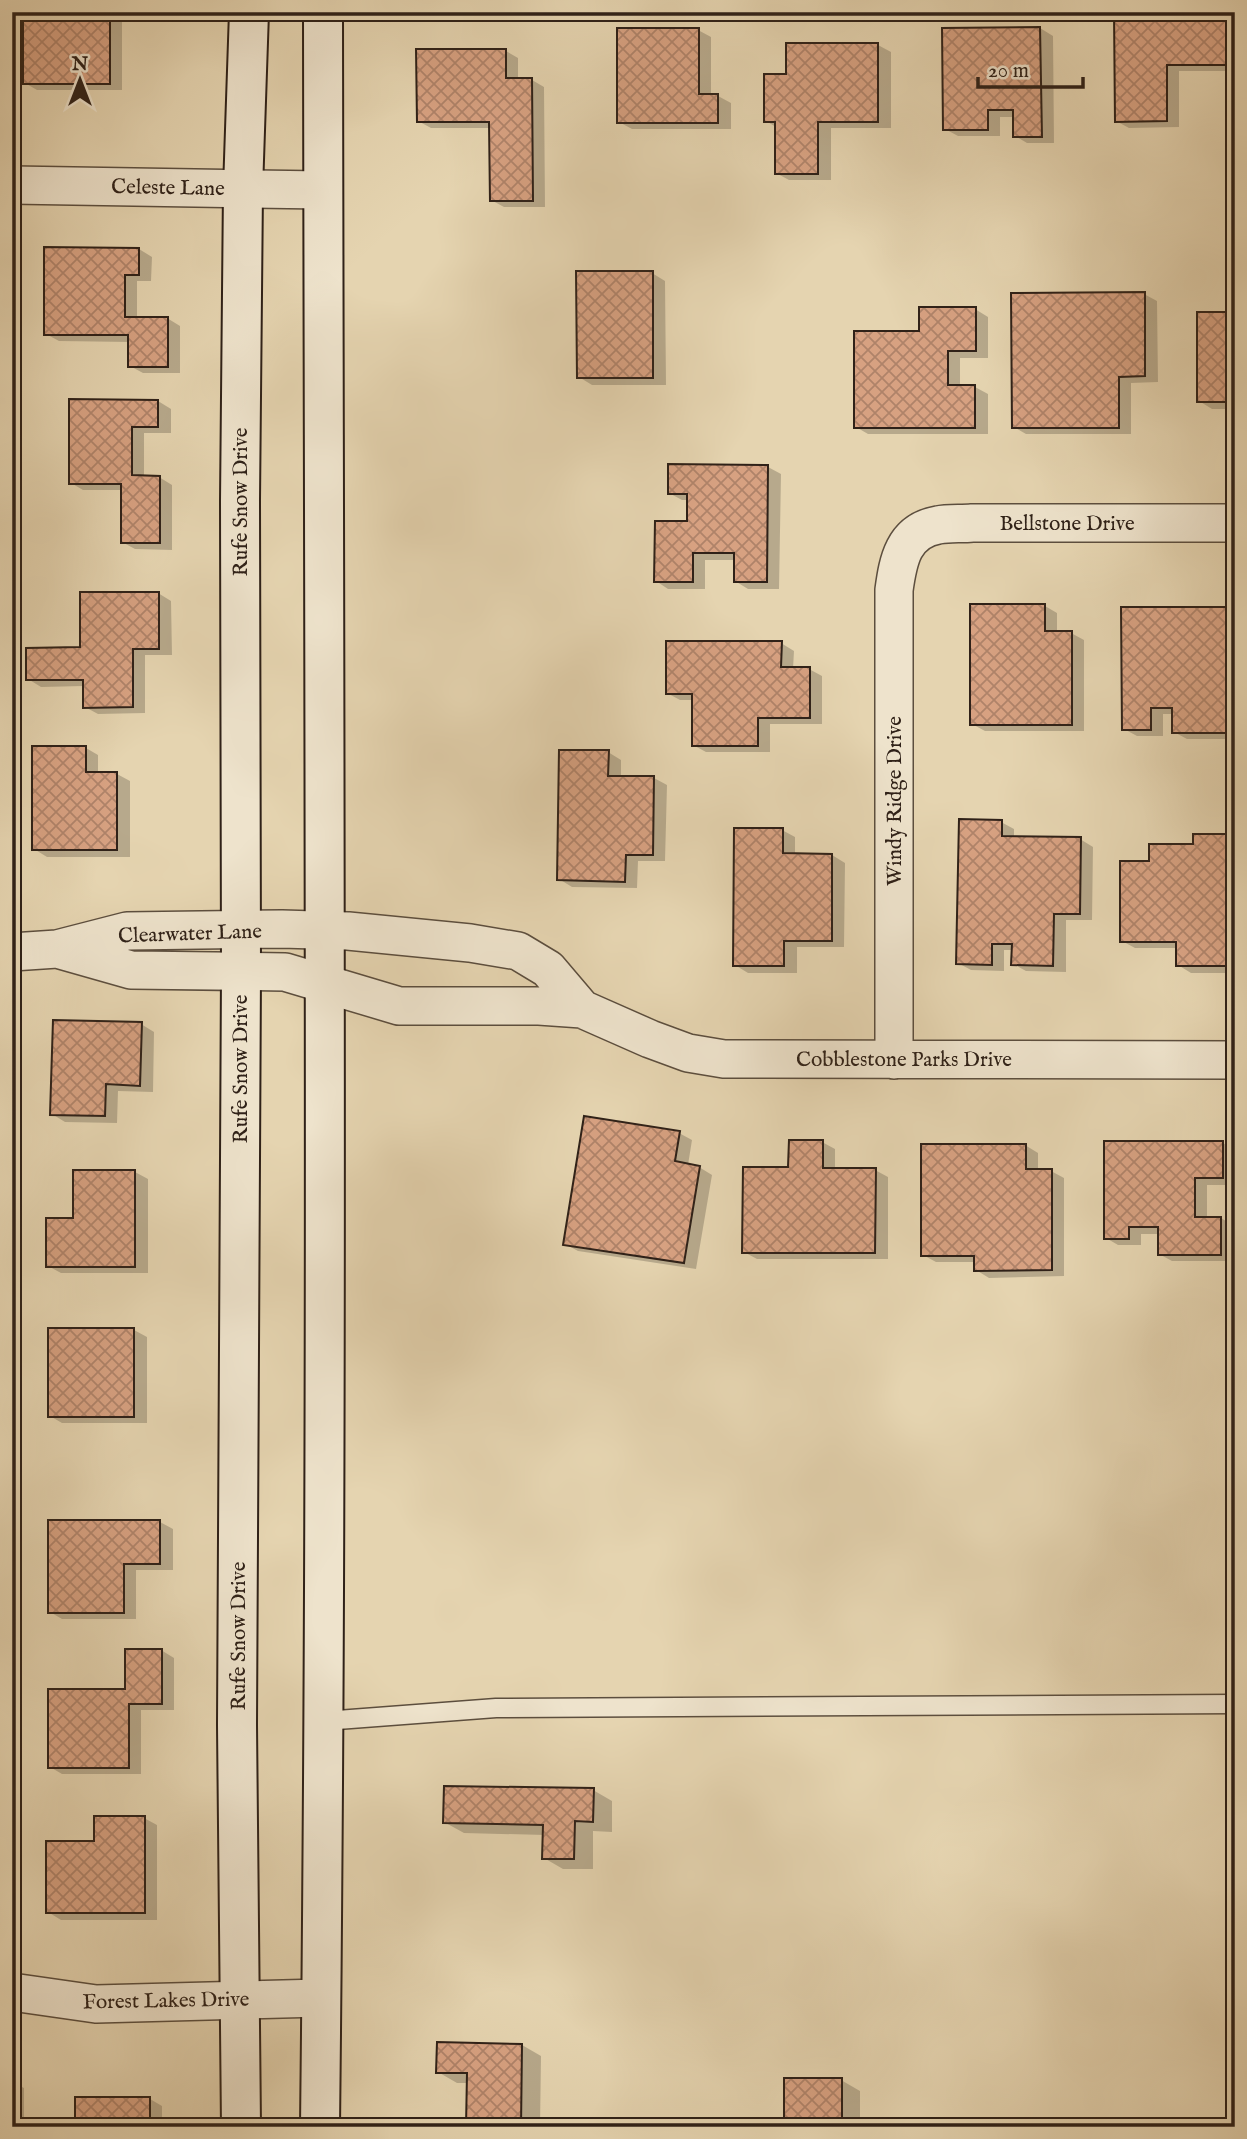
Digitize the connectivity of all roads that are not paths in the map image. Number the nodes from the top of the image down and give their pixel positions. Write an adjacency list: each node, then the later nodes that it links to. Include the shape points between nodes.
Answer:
1 (249, 12): 4 (main road, Rufe Snow Drive)
2 (323, 12): 5 (main road)
3 (12, 185): 4 (street, Celeste Lane)
4 (243, 188): 5 (street, Celeste Lane); 9 (main road, Rufe Snow Drive)
5 (323, 190): 10 (main road)
6 (1235, 523): 7 (street, Bellstone Drive, via 937,525)
7 (906, 544): 17 (street, Windy Ridge Drive, via 894,590)
8 (282, 929): 9 (street, Clearwater Lane); 10 (street, Cobblestone Parks Drive)
9 (241, 930): 11 (street, Clearwater Lane, via 127,931); 13 (main road, Rufe Snow Drive)
10 (325, 931): 15 (main road); 16 (street, Cobblestone Parks Drive, via 518,951 548,969)
11 (57, 949): 12 (street, Clearwater Lane); 13 (street, Clearwater Lane, via 131,970)
12 (12, 952)
13 (241, 971): 14 (street, Clearwater Lane); 23 (main road, Rufe Snow Drive)
14 (285, 972): 15 (street, Cobblestone Parks Drive)
15 (326, 985): 16 (street, Cobblestone Parks Drive, via 399,1006); 20 (main road)
16 (582, 1009): 17 (street, Cobblestone Parks Drive, via 688,1053 724,1059)
17 (894, 1059): 18 (street, Cobblestone Parks Drive)
18 (1235, 1060)
19 (1235, 1704): 20 (lane, via 496,1708)
20 (324, 1721): 22 (main road)
21 (12, 1992): 23 (street, Forest Lakes Drive, via 96,2004)
22 (321, 1998): 23 (street, Forest Lakes Drive); 25 (main road)
23 (240, 1999): 24 (main road, Rufe Snow Drive)
24 (241, 2127)
25 (320, 2127)

